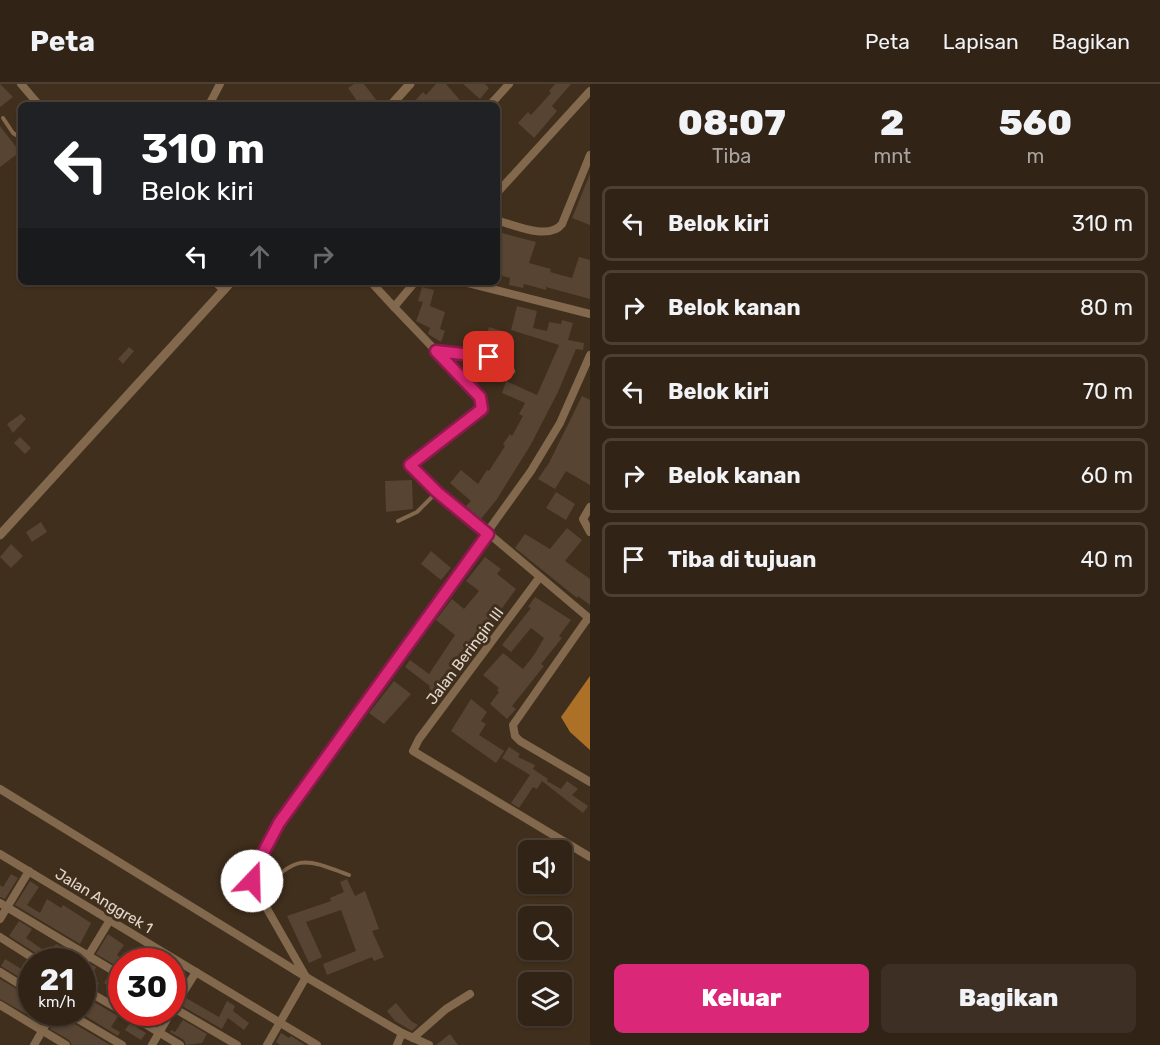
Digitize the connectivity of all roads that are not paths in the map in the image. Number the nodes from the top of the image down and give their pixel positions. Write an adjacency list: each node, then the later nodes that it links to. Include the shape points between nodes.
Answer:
1 (21, 84): 6 (street)
2 (219, 84): 7 (street)
3 (410, 84): 8 (street)
4 (509, 84): 9 (street)
5 (590, 91): 13 (street)
6 (36, 102)
7 (210, 102)
8 (394, 102)
9 (493, 102)
10 (3, 118): 11 (lane)
11 (18, 136)
12 (590, 155): 14 (street, via 556,230 546,232)
13 (500, 190)
14 (500, 221)
15 (218, 285): 20 (street)
16 (228, 285): 20 (street)
17 (374, 285): 21 (street)
18 (412, 285): 21 (street)
19 (476, 285): 22 (street)
20 (224, 290): 31 (street)
21 (394, 307): 23 (street)
22 (590, 314)
23 (436, 351): 25 (street, via 489,357 502,361); 26 (street, via 483,405 410,465)
24 (590, 355): 30 (street, via 546,448)
25 (511, 371)
26 (437, 492): 28 (lane, via 417,512); 30 (street)
27 (590, 507): 29 (street, via 583,519)
28 (398, 521)
29 (590, 532)
30 (488, 534): 32 (street); 40 (street, via 279,823 252,874)
31 (0, 535)
32 (539, 578): 33 (street); 37 (street, Jalan Beringin III, via 414,751)
33 (589, 619): 34 (street, via 513,725 520,741)
34 (590, 782)
35 (0, 789): 51 (street)
36 (0, 854): 38 (street, Jalan Anggrek 1)
37 (590, 857)
38 (29, 871): 42 (street); 44 (street, Jalan Anggrek 1)
39 (349, 875): 40 (lane, via 313,861 297,863)
40 (258, 893): 51 (street)
41 (0, 903): 42 (street)
42 (8, 908): 43 (street); 46 (street)
43 (0, 919)
44 (110, 920): 47 (street); 50 (street, Jalan Anggrek 1)
45 (0, 937): 48 (street)
46 (73, 948)
47 (95, 948)
48 (18, 949)
49 (0, 972): 52 (street)
50 (196, 972): 53 (street); 57 (street, Jalan Anggrek 1)
51 (304, 980): 57 (street); 64 (street)
52 (18, 983)
53 (186, 988)
54 (470, 994): 65 (street)
55 (0, 1005): 62 (street)
56 (186, 1016): 71 (street)
57 (280, 1023): 72 (street); 73 (street, Jalan Anggrek 1)
58 (46, 1026): 62 (street)
59 (90, 1026): 68 (street)
60 (149, 1026): 63 (street)
61 (163, 1026): 63 (street)
62 (43, 1031): 66 (street); 67 (street)
63 (160, 1032): 69 (street); 70 (street)
64 (402, 1033): 65 (street); 74 (street)
65 (413, 1038): 75 (street)
66 (34, 1045)
67 (66, 1045)
68 (122, 1045)
69 (152, 1045)
70 (180, 1045)
71 (237, 1045)
72 (267, 1045)
73 (317, 1045)
74 (397, 1045)
75 (429, 1045)

